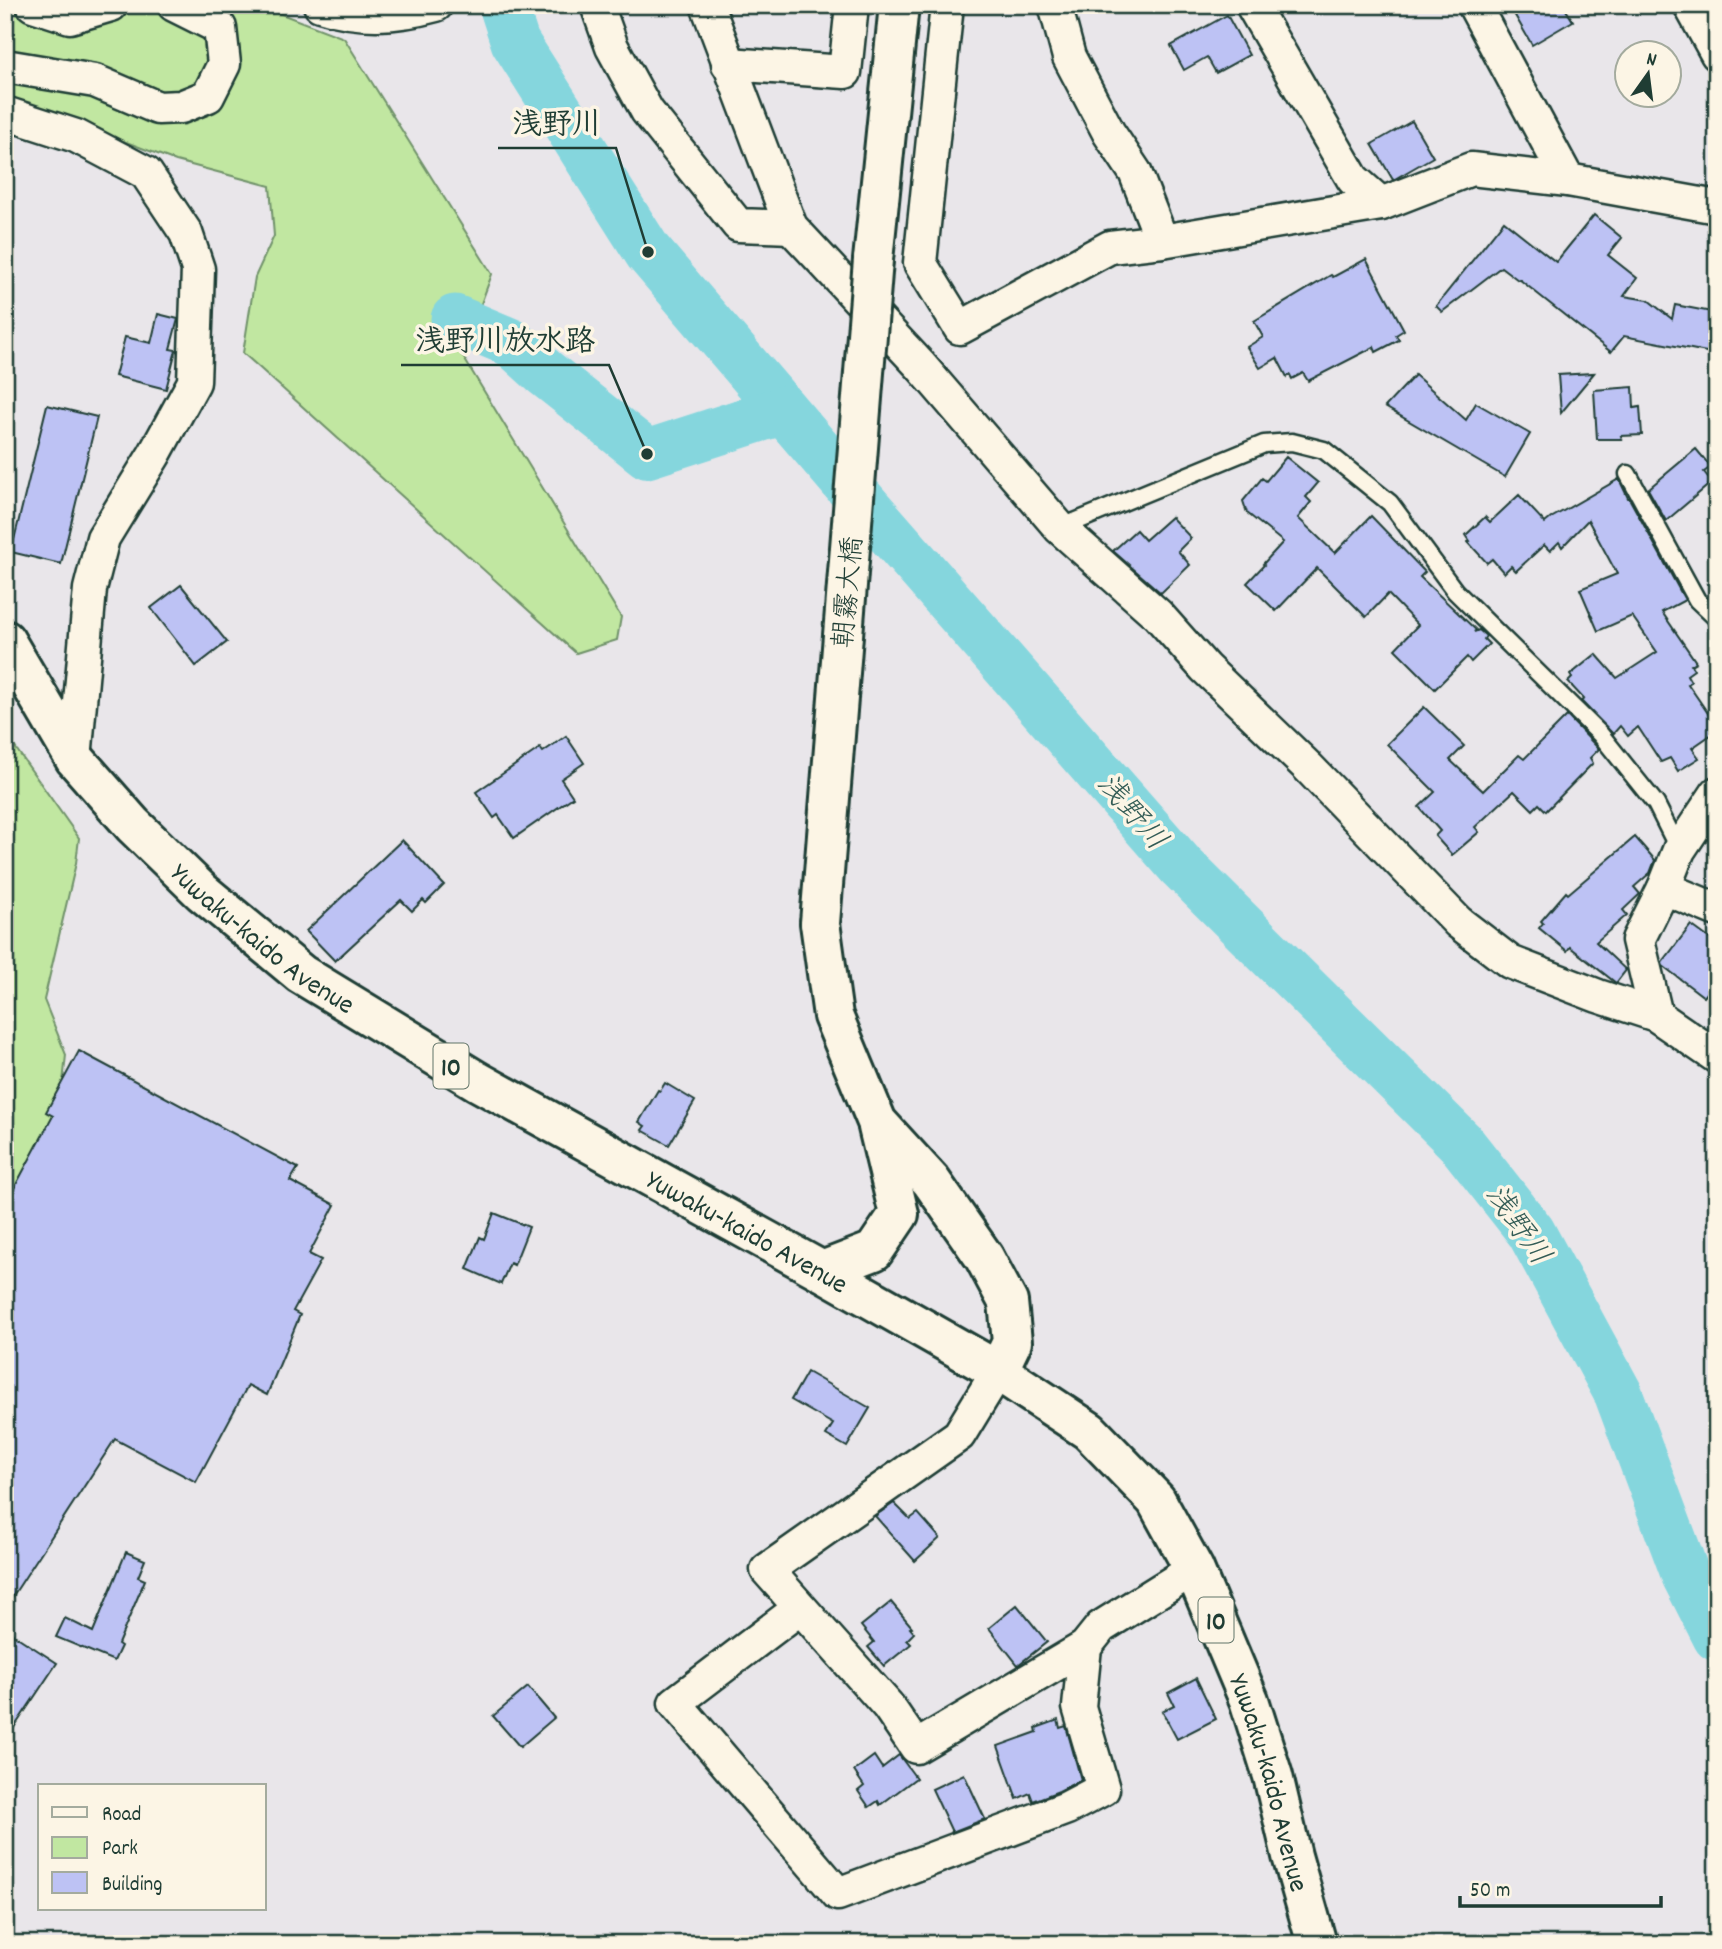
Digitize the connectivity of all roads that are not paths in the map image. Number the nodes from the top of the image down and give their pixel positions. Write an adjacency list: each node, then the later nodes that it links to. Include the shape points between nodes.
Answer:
1 (33, 5): 2 (street, via 70,17)
2 (111, 5)
3 (174, 5): 17 (street, via 220,28 224,64 208,96 181,107 158,108 95,81)
4 (320, 5): 14 (street, via 336,10)
5 (597, 5): 22 (street, via 611,47 647,111 738,225)
6 (706, 5): 16 (street)
7 (852, 5): 16 (street, via 845,72)
8 (899, 5): 35 (main road, 朝霧大橋, bridge, via 873,260 820,923 833,1016)
9 (947, 5): 23 (street, via 920,263 960,328 1110,247)
10 (1055, 5): 23 (street, via 1069,57 1135,172)
11 (1252, 5): 20 (street, via 1353,179)
12 (1474, 5): 19 (street)
13 (1690, 5): 15 (street)
14 (403, 9)
15 (1717, 54)
16 (728, 64): 22 (street)
17 (5, 66)
18 (5, 113): 28 (street, via 76,136 146,173 186,233 198,269 194,382 103,538 90,589)
19 (1568, 180): 20 (street, via 1471,169); 21 (street)
20 (1381, 204): 23 (street)
21 (1717, 207)
22 (791, 227): 25 (street, via 920,365)
23 (1163, 241)
24 (1628, 474): 26 (lane, via 1697,600)
25 (1060, 528): 30 (lane, via 1264,444 1292,442 1324,450 1390,503 1455,591 1600,734 1656,804); 33 (street, via 1158,615 1458,922 1510,962)
26 (1717, 619)
27 (5, 640): 28 (main road, Yuwaku-kaido Avenue / 10)
28 (75, 759): 36 (main road, Yuwaku-kaido Avenue / 10, via 133,825 202,891 302,974 477,1081)
29 (1717, 793): 30 (street)
30 (1679, 850): 31 (street)
31 (1664, 888): 32 (street); 33 (street, via 1638,940)
32 (1717, 910)
33 (1656, 1015): 34 (street)
34 (1717, 1056)
35 (877, 1122): 36 (main road, via 899,1214 874,1251); 37 (main road, via 931,1181 984,1257 1008,1302 1012,1342)
36 (822, 1271): 37 (main road, Yuwaku-kaido Avenue / 10)
37 (998, 1371): 38 (main road, Yuwaku-kaido Avenue / 10, via 1089,1431 1156,1500); 39 (street, via 959,1436 767,1570)
38 (1194, 1570): 40 (street, via 1101,1627); 41 (main road, Yuwaku-kaido Avenue / 10, via 1249,1700)
39 (800, 1608): 40 (street, via 888,1706 916,1747); 40 (street, via 675,1703 838,1894 1067,1808 1103,1789 1079,1707)
40 (1085, 1647)
41 (1317, 1944)

